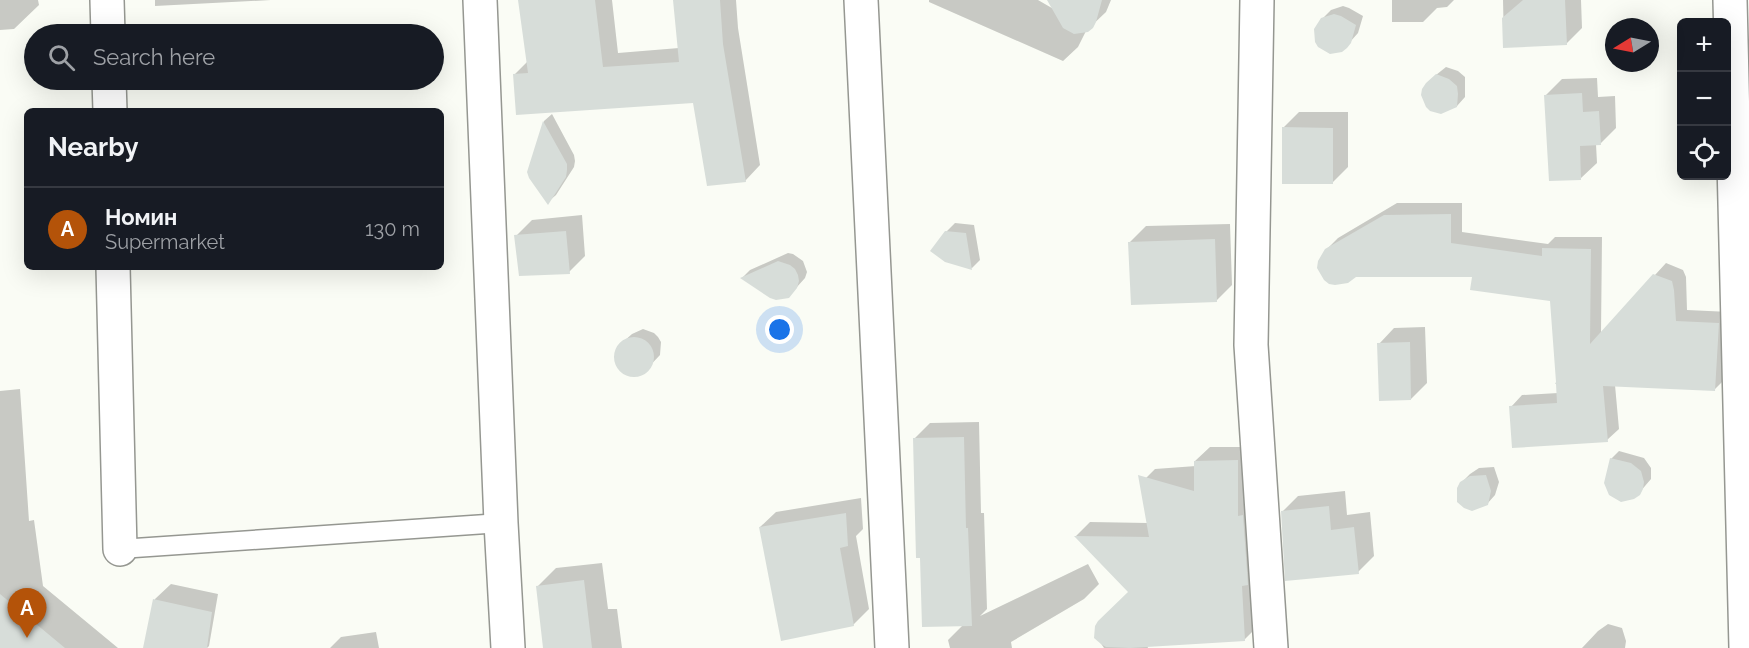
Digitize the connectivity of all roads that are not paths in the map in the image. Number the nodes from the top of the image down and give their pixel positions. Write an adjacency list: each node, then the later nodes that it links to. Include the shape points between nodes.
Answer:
1 (107, 0): 6 (street)
2 (480, 0): 10 (street)
3 (861, 0): 13 (street)
4 (1257, 0): 14 (street, via 1251,345)
5 (1730, 0): 15 (street)
6 (108, 24)
7 (109, 90): 8 (street)
8 (110, 108)
9 (113, 270): 11 (street)
10 (501, 523): 11 (lane); 12 (street)
11 (120, 549)
12 (508, 648)
13 (892, 648)
14 (1271, 648)
15 (1746, 648)

